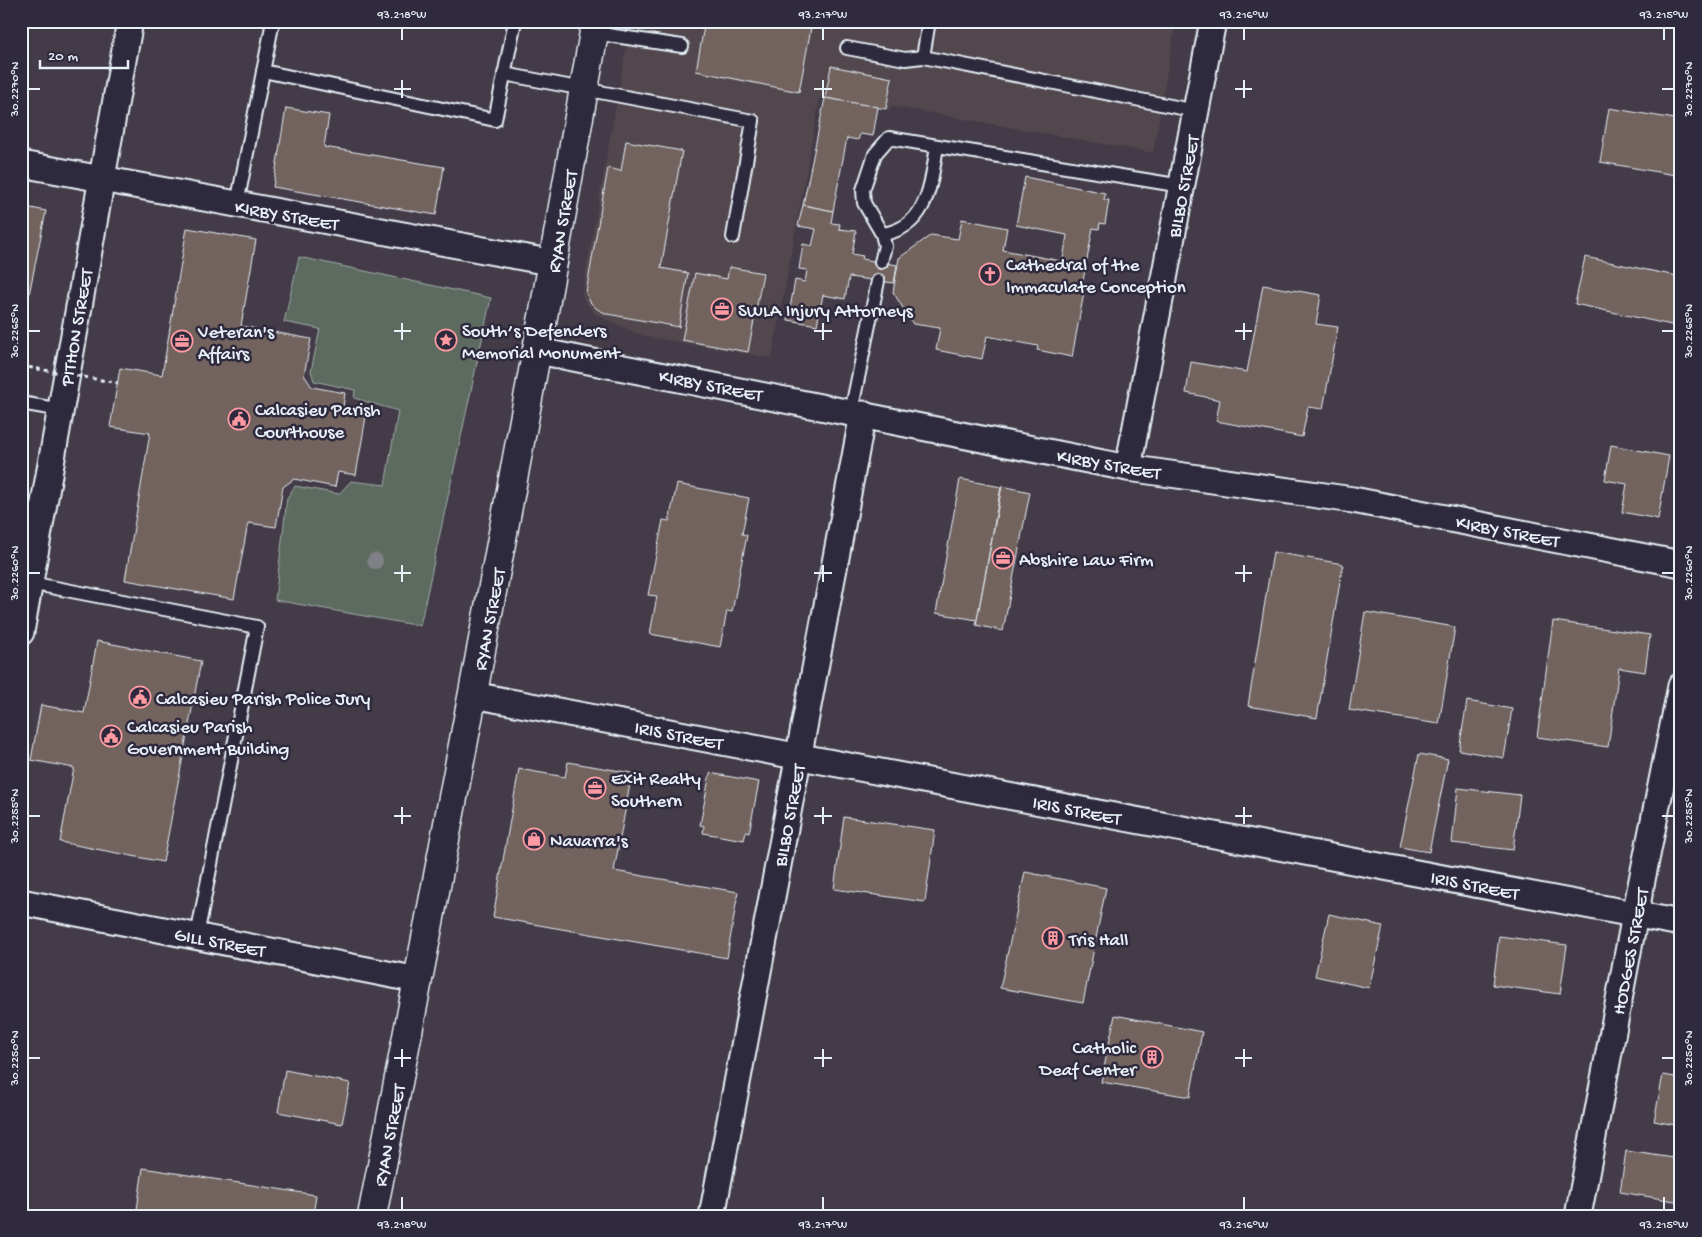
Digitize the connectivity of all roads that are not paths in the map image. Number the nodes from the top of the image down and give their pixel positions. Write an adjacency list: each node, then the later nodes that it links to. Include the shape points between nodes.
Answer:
1 (130, 21): 16 (street, PITHON STREET)
2 (273, 21): 10 (lane)
3 (515, 21): 11 (lane)
4 (929, 21): 9 (lane)
5 (1210, 23): 13 (street, BILBO STREET)
6 (595, 27): 7 (lane); 12 (main road, RYAN STREET)
7 (682, 46)
8 (847, 48): 9 (lane, via 905,59)
9 (923, 57): 13 (lane)
10 (263, 71): 11 (lane, via 495,120); 18 (lane)
11 (504, 74): 12 (lane)
12 (584, 90): 20 (lane, via 753,121); 22 (main road, RYAN STREET)
13 (1196, 111): 17 (street, BILBO STREET)
14 (937, 146): 17 (lane); 19 (lane, via 930,187 920,211 910,224 893,233); 19 (lane, via 889,138 875,154 863,190 864,203)
15 (21, 164): 16 (street, KIRBY STREET)
16 (101, 179): 18 (street, KIRBY STREET); 26 (street, PITHON STREET)
17 (1182, 186): 28 (street, BILBO STREET)
18 (237, 204): 22 (street, KIRBY STREET)
19 (882, 234): 21 (lane, via 885,246)
20 (733, 237)
21 (881, 262)
22 (554, 263): 24 (main road, RYAN STREET)
23 (878, 281): 27 (lane)
24 (538, 351): 27 (street, KIRBY STREET); 33 (main road, RYAN STREET)
25 (21, 403): 26 (lane)
26 (61, 410): 30 (street, PITHON STREET)
27 (857, 413): 28 (street, KIRBY STREET); 34 (street, BILBO STREET)
28 (1128, 468): 29 (street, KIRBY STREET, via 1362,502)
29 (1681, 564)
30 (30, 583): 31 (street, PITHON STREET); 38 (lane, via 257,627)
31 (21, 632)
32 (1681, 686): 36 (street, HODGES STREET)
33 (473, 695): 34 (street, IRIS STREET); 39 (main road, RYAN STREET)
34 (798, 757): 36 (street, IRIS STREET); 41 (street, BILBO STREET)
35 (21, 902): 38 (street, GILL STREET)
36 (1635, 914): 37 (street, IRIS STREET); 42 (street, HODGES STREET)
37 (1681, 924)
38 (197, 936): 39 (street, GILL STREET)
39 (418, 980): 40 (main road, RYAN STREET)
40 (372, 1216)
41 (712, 1216)
42 (1578, 1216)

